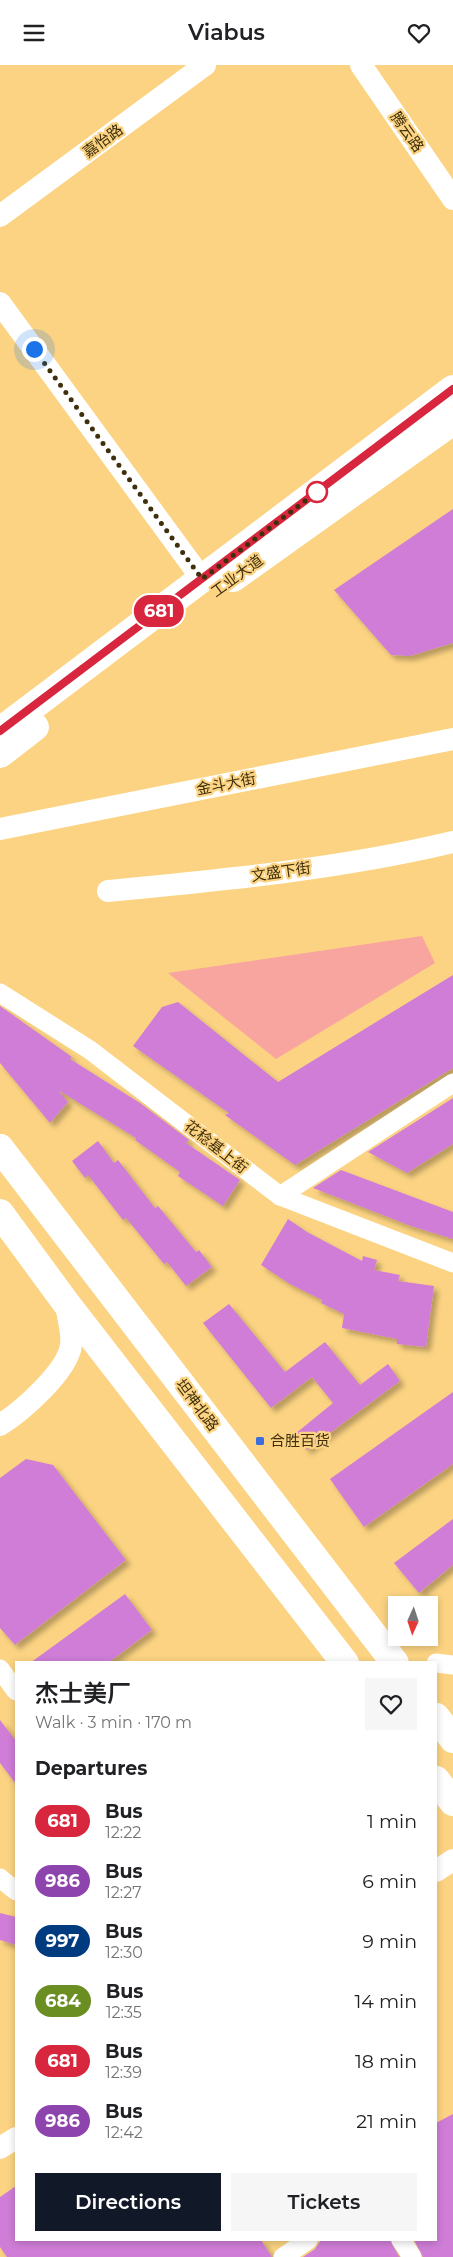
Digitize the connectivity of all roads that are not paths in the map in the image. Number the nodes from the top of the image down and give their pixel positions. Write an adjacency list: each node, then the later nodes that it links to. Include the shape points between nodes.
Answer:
1 (205, 65): 4 (street, 嘉怡路)
2 (361, 65): 3 (street, 腾云路)
3 (453, 199)
4 (0, 216)
5 (0, 303): 8 (street)
6 (453, 389): 8 (main road, 工业大道)
7 (453, 421): 11 (main road, 工业大道, via 215,591)
8 (202, 579): 9 (main road, 工业大道)
9 (0, 731)
10 (453, 739): 12 (street, 金斗大街)
11 (0, 754)
12 (0, 829)
13 (453, 842): 14 (street, 文盛下街, via 406,853 232,879)
14 (108, 891)
15 (0, 993): 18 (street, 花稔基上街, via 90,1050)
16 (453, 1083): 18 (street)
17 (0, 1148): 24 (main road, 坦神北路)
18 (280, 1196): 20 (street, 花稔基上街)
19 (0, 1213): 21 (main road)
20 (453, 1263)
21 (66, 1303): 22 (street, via 72,1345 66,1361 48,1384); 23 (main road)
22 (0, 1425)
23 (343, 1661)
24 (392, 1661)
25 (437, 1663): 26 (street)
26 (453, 1665)
27 (0, 1669): 28 (street)
28 (15, 1690)
29 (437, 1718): 30 (main road)
30 (453, 1739)
31 (437, 1781): 32 (main road)
32 (453, 1802)
33 (453, 1860): 34 (street)
34 (437, 1870)
35 (0, 1878): 36 (street)
36 (15, 1890)
37 (15, 2139): 38 (street)
38 (0, 2148)
39 (306, 2241): 41 (street)
40 (402, 2241): 42 (street)
41 (282, 2257)
42 (412, 2257)

